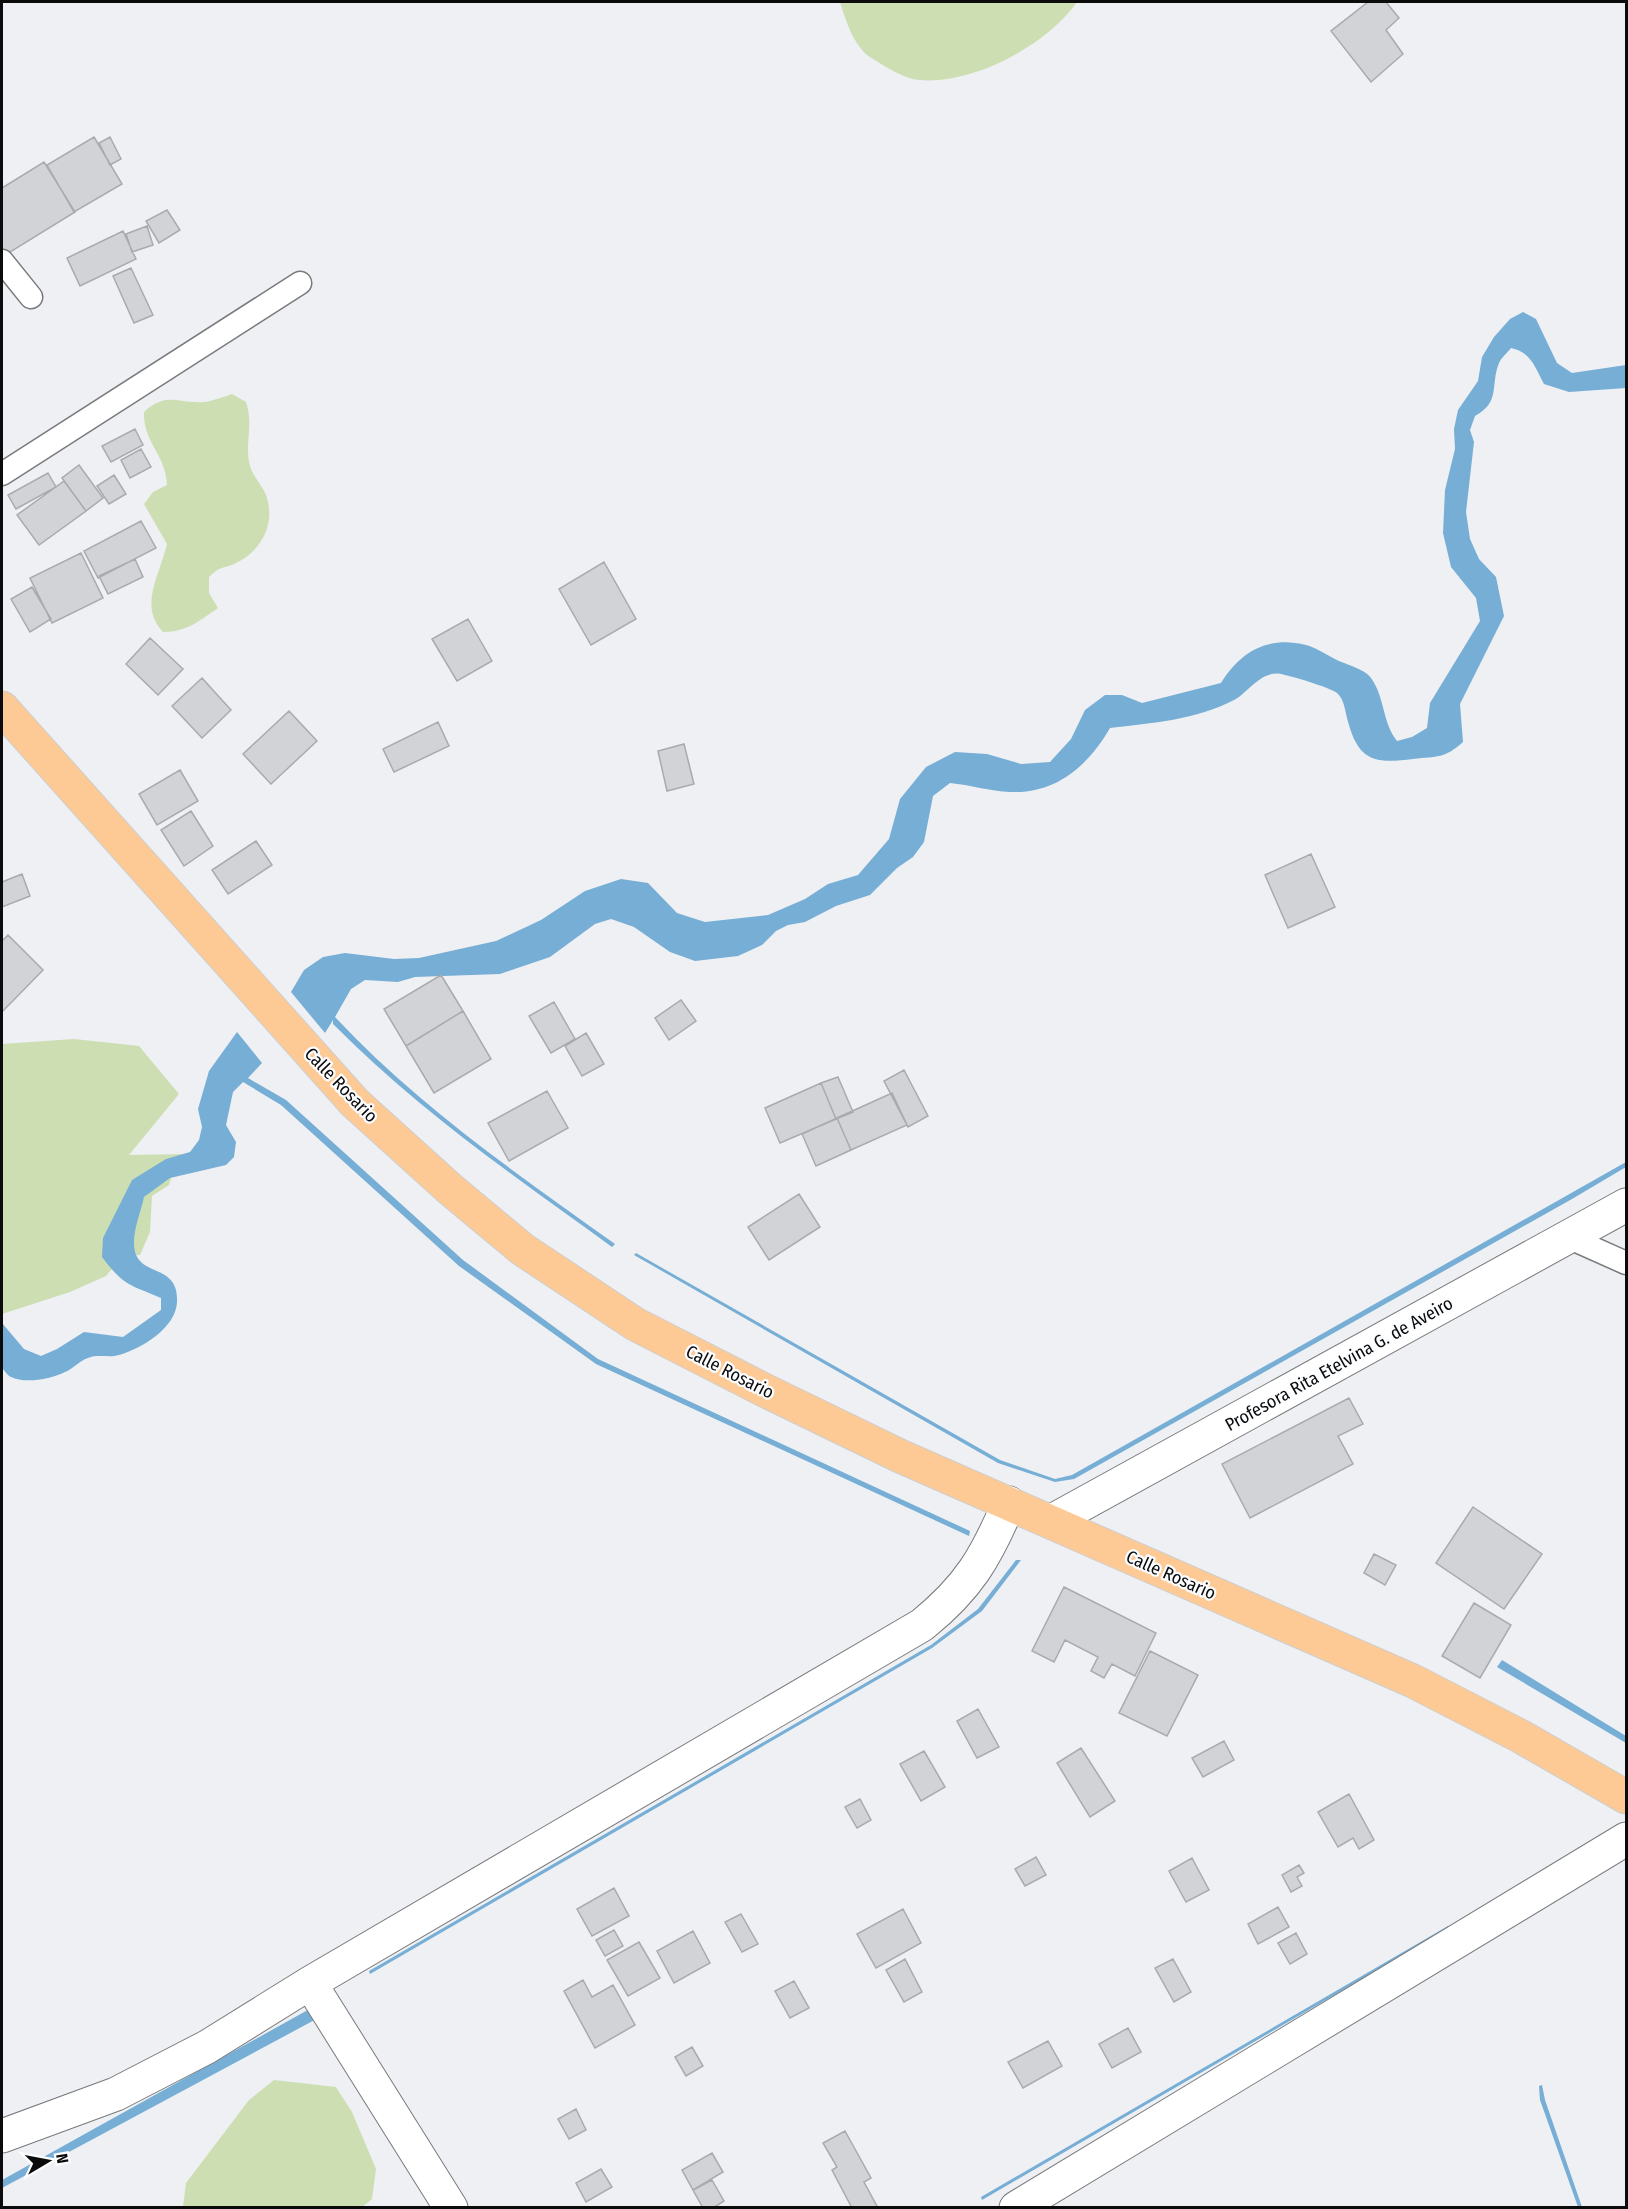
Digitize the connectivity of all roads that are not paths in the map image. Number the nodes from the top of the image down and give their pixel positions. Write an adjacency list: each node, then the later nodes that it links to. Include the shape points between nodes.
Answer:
1 (2, 261): 3 (lane)
2 (300, 283): 4 (lane)
3 (31, 297)
4 (2, 474)
5 (2, 708): 9 (main road, Calle Rosario, via 355,1102 522,1249 635,1324 900,1456)
6 (1626, 1205): 7 (street, Profesora Rita Etelvina G. de Aveiro)
7 (1570, 1238): 8 (lane); 10 (street, Profesora Rita Etelvina G. de Aveiro)
8 (1626, 1263)
9 (1009, 1503): 10 (main road, Calle Rosario); 13 (street, via 990,1548 971,1578 922,1625)
10 (1052, 1521): 11 (main road, Calle Rosario, via 1413,1681)
11 (1626, 1797)
12 (1626, 1839): 16 (street)
13 (310, 1983): 14 (street, via 207,2047 116,2094); 15 (street)
14 (2, 2136)
15 (451, 2208)
16 (1016, 2208)

